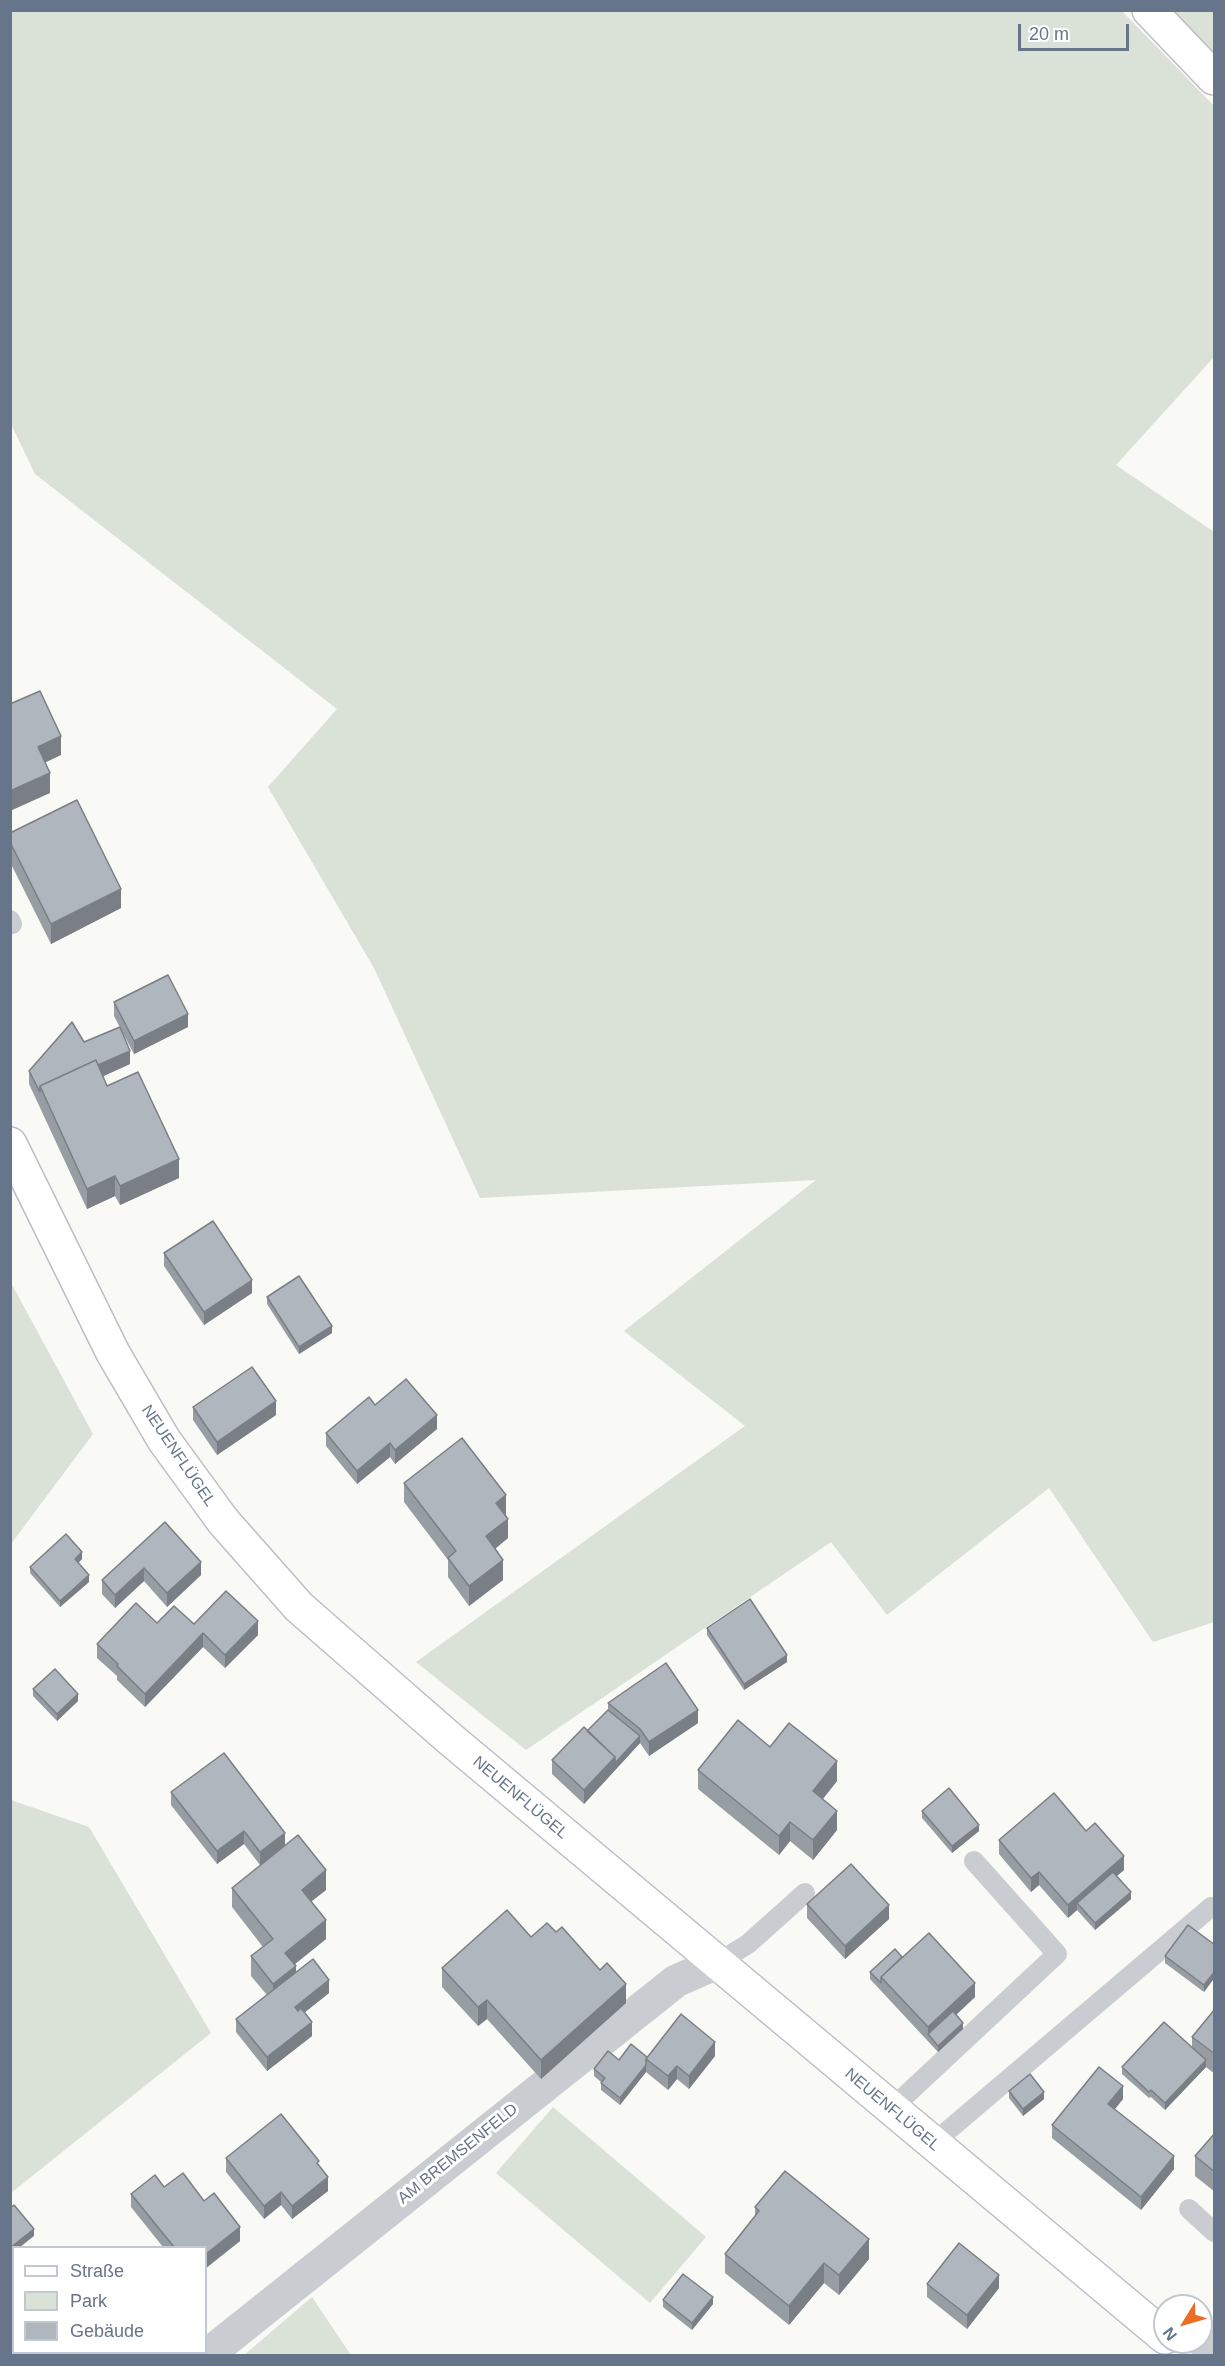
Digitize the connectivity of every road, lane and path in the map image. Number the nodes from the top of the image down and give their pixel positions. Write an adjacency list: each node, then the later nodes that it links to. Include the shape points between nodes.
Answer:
1 (1149, 10): 2 (main road)
2 (1215, 78)
3 (10, 1143): 7 (main road, NEUENFLÜGEL, via 68,1265 142,1405 197,1487 250,1554 351,1656)
4 (974, 1861): 8 (lane, via 1057,1954)
5 (805, 1893): 7 (lane, via 748,1944)
6 (1211, 1907): 9 (lane)
7 (717, 1963): 8 (main road, NEUENFLÜGEL); 14 (street, AM BREMSENFELD, via 676,1981)
8 (891, 2109): 9 (main road, NEUENFLÜGEL)
9 (932, 2144): 12 (main road, NEUENFLÜGEL)
10 (1189, 2209): 11 (lane)
11 (1215, 2232)
12 (1153, 2327)
13 (1215, 2339): 15 (lane)
14 (206, 2355)
15 (1201, 2355)

